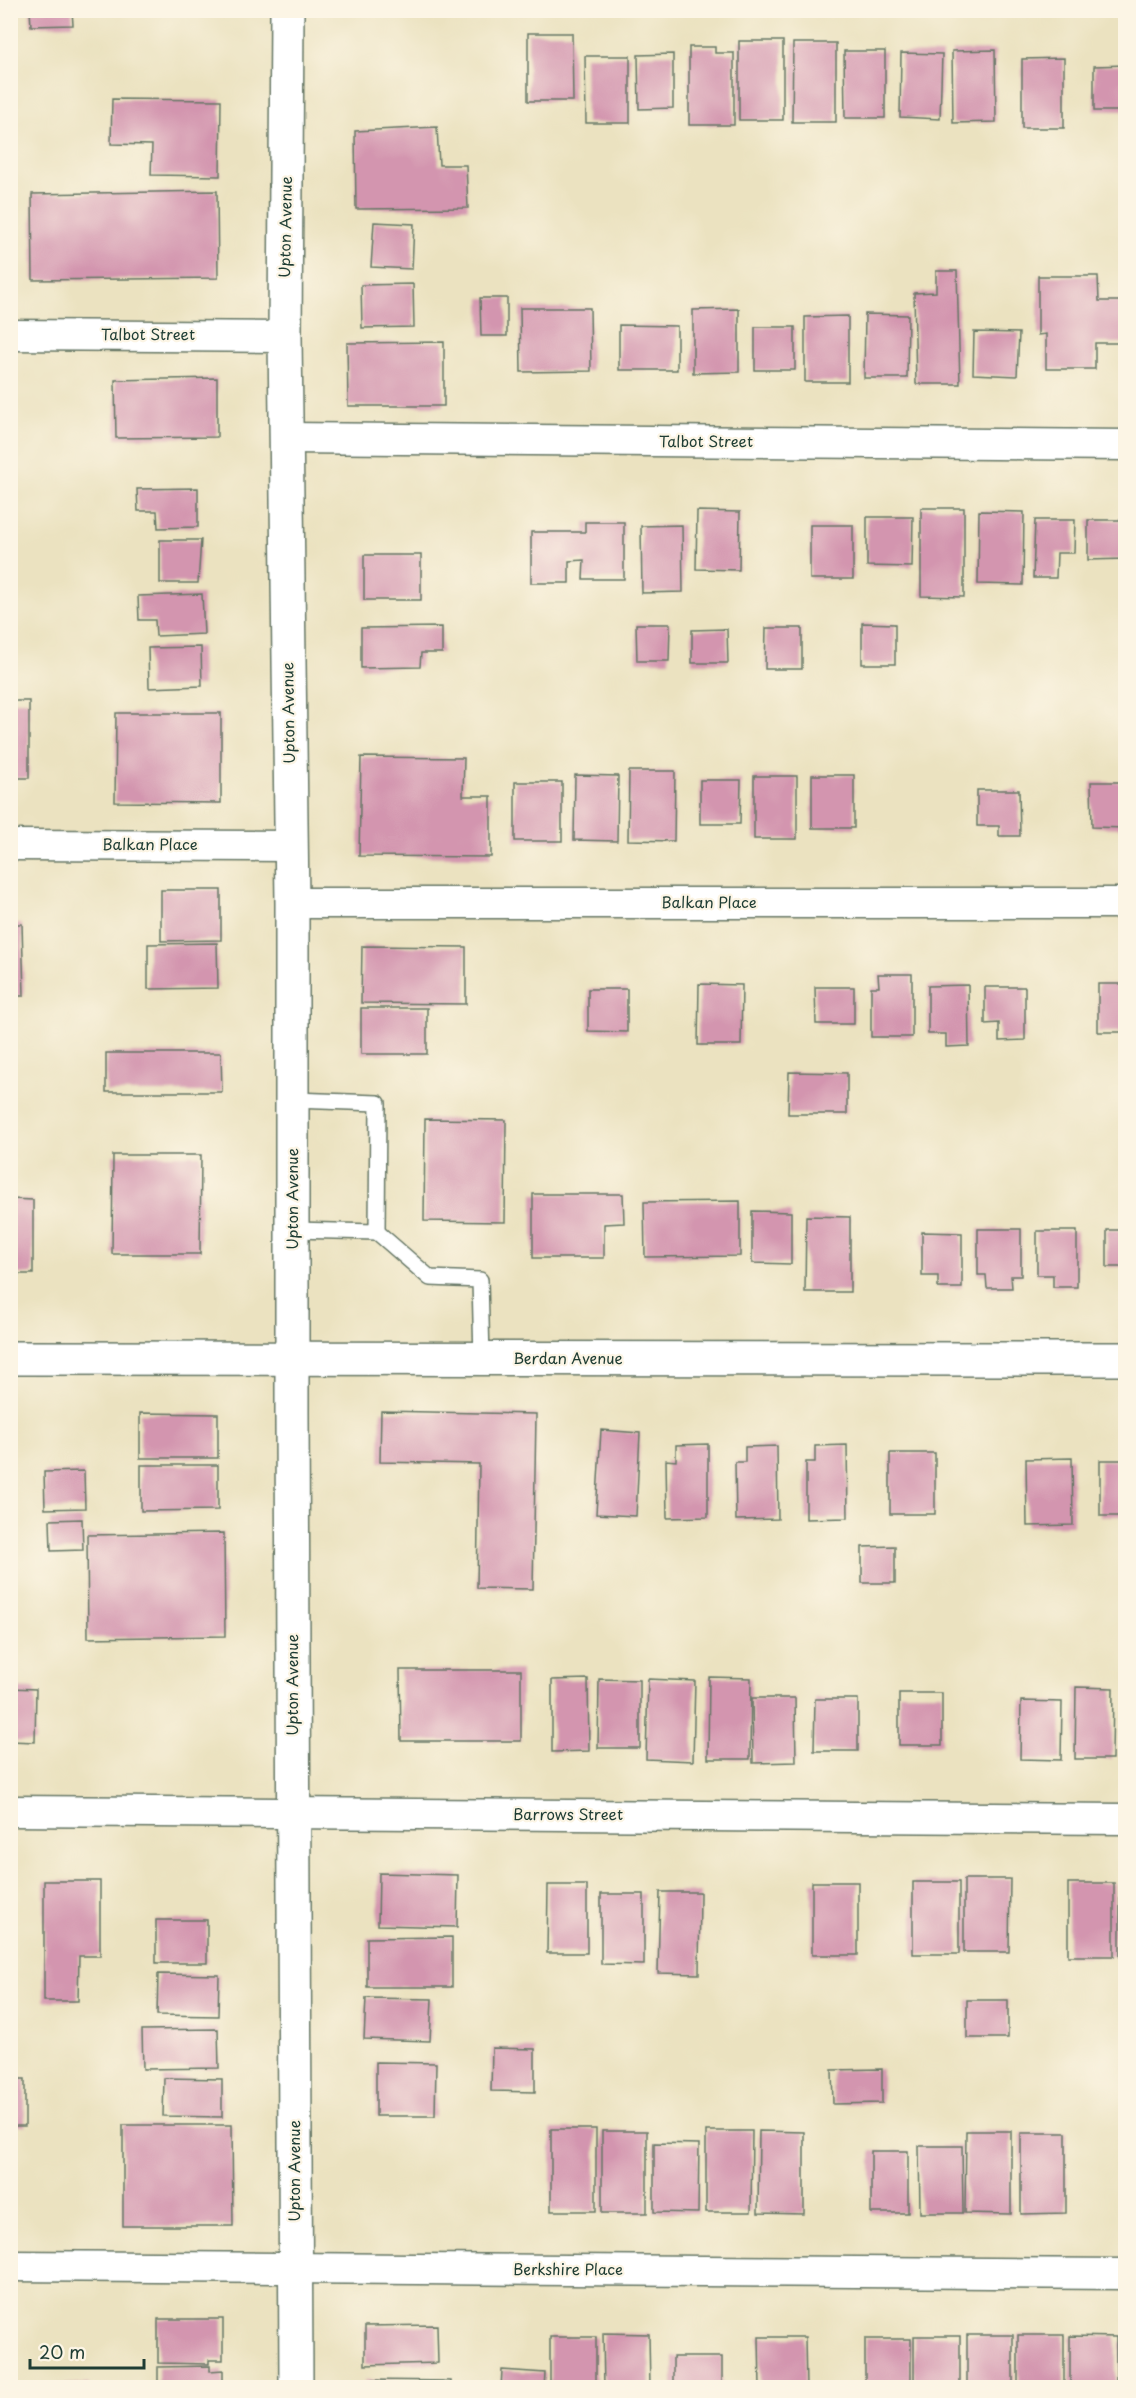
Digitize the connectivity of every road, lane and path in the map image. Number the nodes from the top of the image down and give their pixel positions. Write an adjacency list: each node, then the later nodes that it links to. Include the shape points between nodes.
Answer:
1 (287, 10): 3 (street, Upton Avenue)
2 (10, 335): 3 (street, Talbot Street)
3 (285, 337): 4 (street, Upton Avenue)
4 (286, 438): 5 (street, Talbot Street); 7 (street, Upton Avenue)
5 (1125, 445)
6 (10, 845): 7 (street, Balkan Place)
7 (290, 846): 8 (street, Upton Avenue)
8 (292, 903): 9 (street, Balkan Place); 10 (street, Upton Avenue)
9 (1125, 903)
10 (292, 1100): 11 (street, Upton Avenue); 12 (lane, via 378,1103)
11 (293, 1230): 12 (lane); 14 (street, Upton Avenue)
12 (377, 1232): 15 (lane, via 430,1278 480,1280)
13 (10, 1358): 14 (street, Berdan Avenue)
14 (292, 1359): 15 (street, Berdan Avenue); 18 (street, Upton Avenue)
15 (482, 1359): 16 (street, Berdan Avenue)
16 (1125, 1359)
17 (10, 1811): 18 (street, Barrows Street)
18 (293, 1813): 19 (street, Barrows Street); 21 (street, Upton Avenue)
19 (1125, 1819)
20 (10, 2266): 21 (street, Berkshire Place)
21 (296, 2268): 22 (street, Berkshire Place); 23 (street, Upton Avenue)
22 (1125, 2274)
23 (296, 2388)

